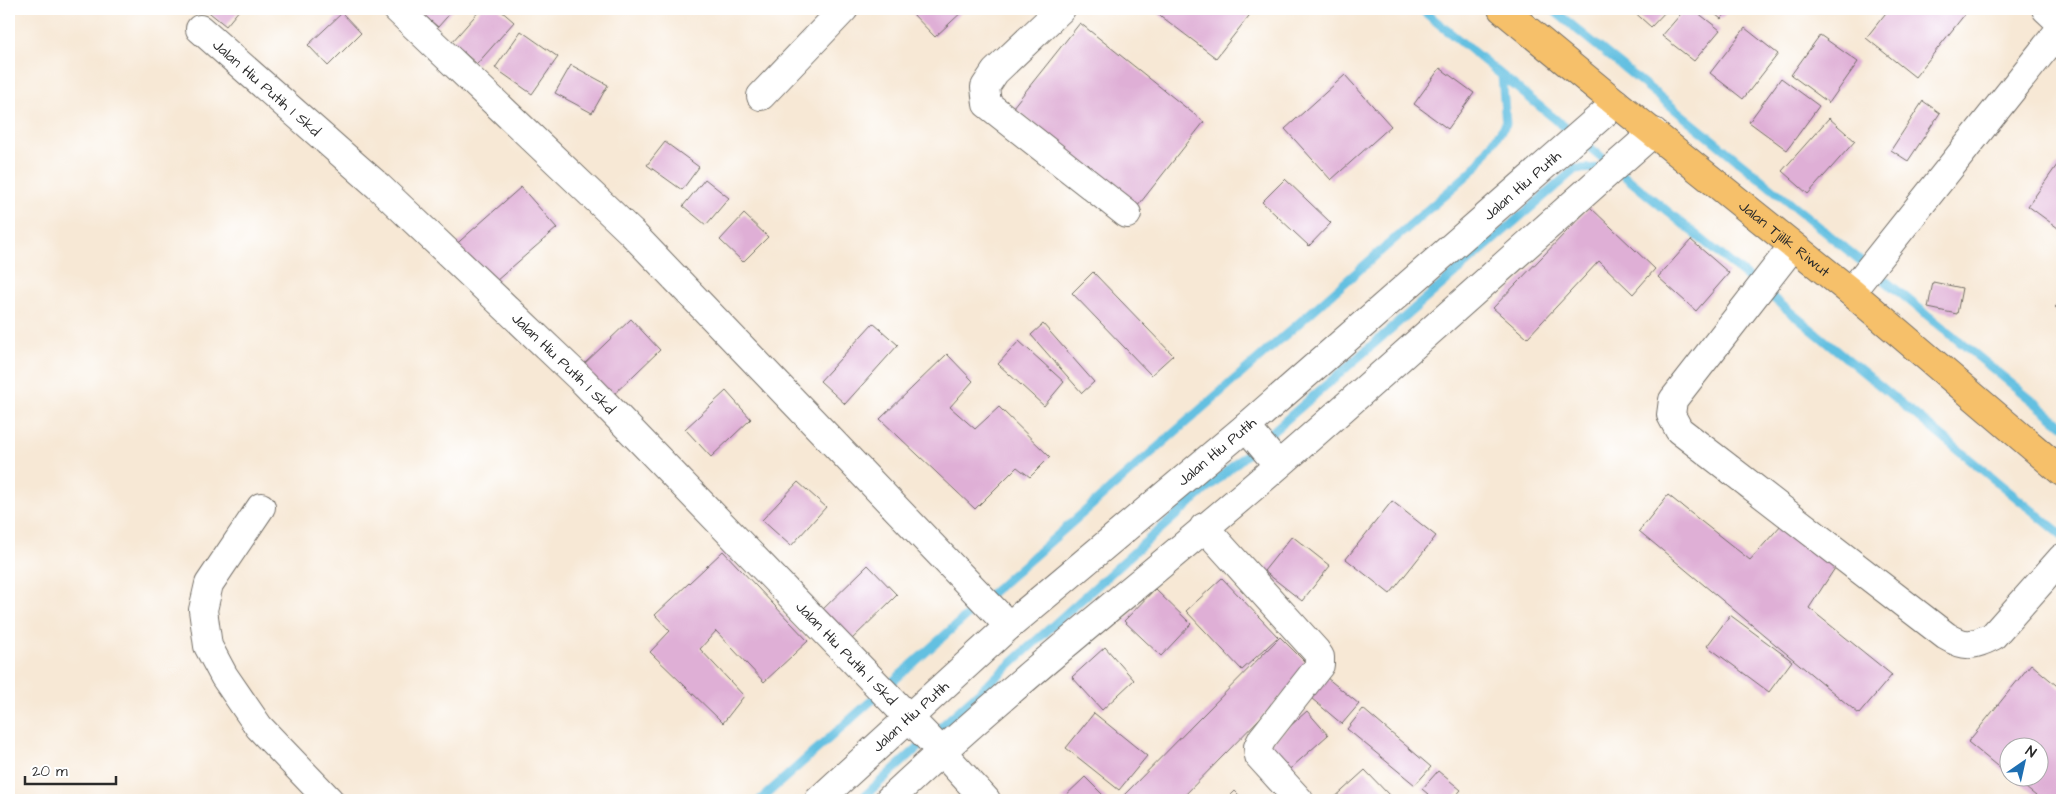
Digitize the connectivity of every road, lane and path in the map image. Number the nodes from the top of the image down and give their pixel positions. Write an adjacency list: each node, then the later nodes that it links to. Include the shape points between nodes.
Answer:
1 (397, 9): 20 (street, via 631,232)
2 (844, 9): 8 (street)
3 (1061, 9): 11 (street, via 995,72 985,87 987,104)
4 (1502, 9): 9 (highway, Jalan Tjilik Riwut)
5 (2046, 9): 6 (street)
6 (2062, 25): 13 (street)
7 (200, 29): 21 (street, Jalan Hiu Putih 1 Skd, via 378,186 584,382)
8 (761, 96)
9 (1616, 103): 10 (highway, Jalan Tjilik Riwut); 14 (street, Jalan Hiu Putih)
10 (1654, 132): 12 (highway, Jalan Tjilik Riwut); 15 (street)
11 (1127, 214)
12 (1793, 246): 13 (highway, Jalan Tjilik Riwut); 19 (street, via 1673,400 1671,415 1679,430 1960,645 1979,643 1993,636)
13 (1851, 292): 16 (highway, Jalan Tjilik Riwut)
14 (1246, 428): 15 (street); 20 (street, Jalan Hiu Putih)
15 (1278, 465): 18 (street)
16 (2062, 472)
17 (261, 507): 23 (street, via 209,584 203,610 208,646 259,727)
18 (1204, 527): 22 (street); 27 (street, via 1320,657 1320,665 1258,747 1259,756)
19 (2062, 558)
20 (1009, 626): 21 (street, Jalan Hiu Putih)
21 (909, 718): 22 (street, Jalan Hiu Putih 1 Skd); 24 (street, Jalan Hiu Putih)
22 (941, 750): 25 (street); 26 (street, Jalan Hiu Putih 1 Skd)
23 (329, 800)
24 (819, 800)
25 (889, 800)
26 (986, 800)
27 (1299, 800)

